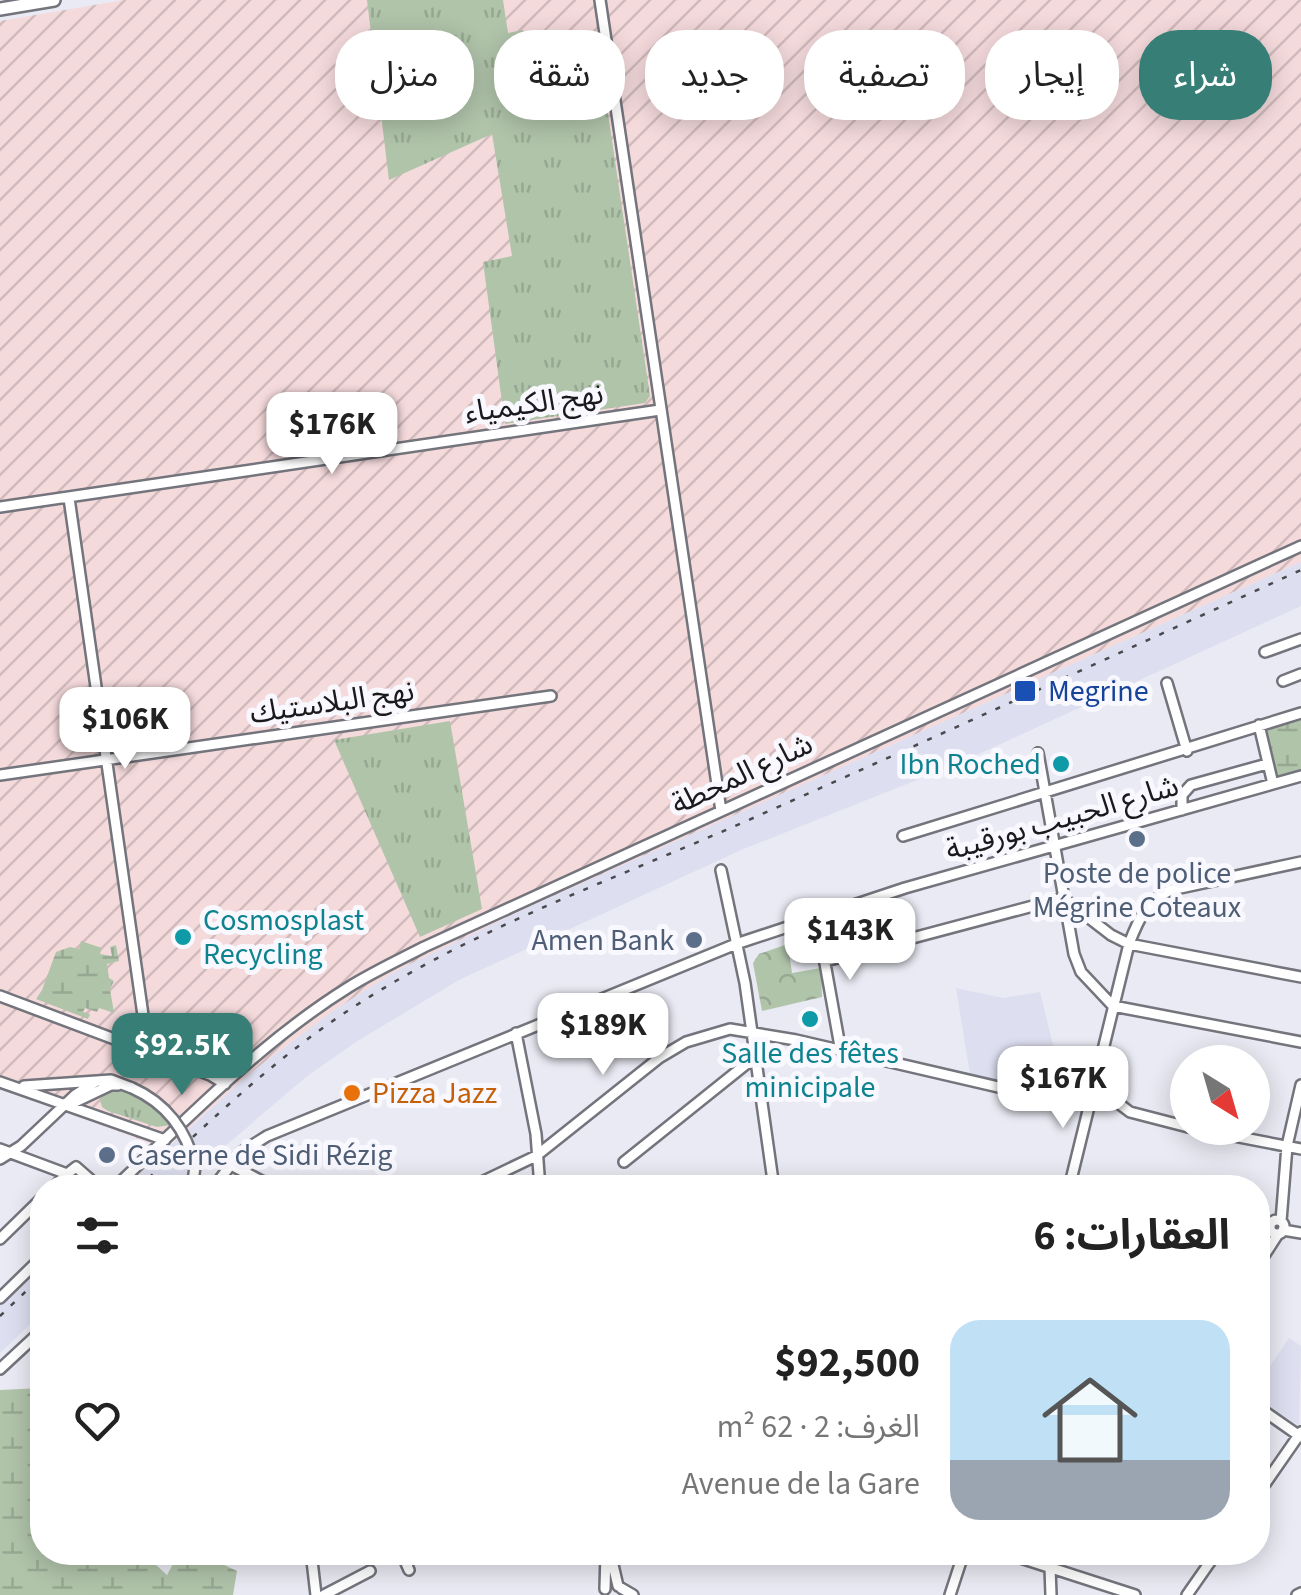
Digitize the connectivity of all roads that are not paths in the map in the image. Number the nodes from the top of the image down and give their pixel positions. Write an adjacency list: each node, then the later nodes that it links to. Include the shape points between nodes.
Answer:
1 (54, 0): 3 (main road)
2 (600, 0): 4 (street)
3 (0, 10)
4 (660, 410): 5 (street, نهج الكيمياء); 25 (street)
5 (69, 498): 6 (street, نهج الكيمياء); 18 (street)
6 (0, 507)
7 (1301, 546): 25 (street, شارع المحطة)
8 (1301, 639): 9 (street)
9 (1265, 652)
10 (1301, 674): 11 (street)
11 (1283, 681)
12 (1168, 683): 16 (street)
13 (551, 696): 18 (street, نهج البلاستيك)
14 (1301, 713): 15 (street)
15 (1259, 725): 16 (street); 19 (street)
16 (1187, 751): 23 (street)
17 (1038, 753): 23 (street)
18 (104, 760): 20 (street, نهج البلاستيك); 41 (street)
19 (1267, 764): 22 (street); 24 (street, via 1190,785)
20 (0, 775)
21 (1301, 776): 22 (street, شارع الحبيب بورقيبة)
22 (1273, 784): 24 (street, شارع الحبيب بورقيبة)
23 (1046, 794): 26 (street); 27 (street)
24 (1182, 810): 27 (street, شارع الحبيب بورقيبة)
25 (721, 811): 46 (street, شارع المحطة, via 370,975)
26 (903, 836)
27 (1053, 847): 30 (street); 31 (street, شارع الحبيب بورقيبة)
28 (1301, 862): 33 (street, via 1155,897)
29 (721, 870): 32 (street)
30 (1063, 898): 33 (street); 34 (street); 37 (street, via 1081,972)
31 (817, 919): 32 (street, شارع الحبيب بورقيبة); 34 (street)
32 (736, 944): 38 (street); 39 (street, شارع الحبيب بورقيبة)
33 (1128, 944): 35 (street); 37 (street)
34 (826, 962): 42 (street)
35 (1301, 977)
36 (0, 996): 41 (street)
37 (1113, 1006): 40 (street); 44 (street)
38 (752, 1030): 42 (street); 43 (street); 59 (street, via 686,1042)
39 (516, 1033): 59 (street); 61 (street, شارع الحبيب بورقيبة, via 267,1136)
40 (1301, 1042)
41 (148, 1050): 46 (street)
42 (841, 1052): 44 (street, via 1020,1092 1056,1091)
43 (755, 1057): 60 (street); 70 (street)
44 (1096, 1071): 48 (street)
45 (0, 1082): 50 (street)
46 (225, 1084): 54 (street, شارع المحطة)
47 (98, 1085): 50 (street); 51 (street); 52 (street); 65 (street, bridge, via 127,1086 158,1104 182,1131)
48 (1094, 1085): 53 (street, via 1130,1112); 71 (street)
49 (1301, 1085): 56 (street)
50 (12, 1086): 51 (street)
51 (66, 1106): 52 (street); 58 (street, via 22,1146)
52 (106, 1120): 54 (street)
53 (1170, 1122)
54 (165, 1140): 64 (street)
55 (1270, 1143): 56 (street)
56 (1287, 1146): 57 (street); 73 (street)
57 (1301, 1149)
58 (3, 1154): 62 (street)
59 (536, 1156): 68 (street); 69 (street)
60 (624, 1162)
61 (231, 1165): 66 (street, شارع الحبيب بورقيبة); 67 (street)
62 (67, 1174): 63 (street, via 74,1167)
63 (85, 1175)
64 (128, 1175)
65 (195, 1175)
66 (223, 1175)
67 (250, 1175)
68 (496, 1175)
69 (538, 1175)
70 (772, 1175)
71 (1071, 1175)
72 (30, 1210): 76 (street)
73 (1278, 1227): 74 (street); 75 (street); 77 (street)
74 (1270, 1228)
75 (1301, 1233)
76 (0, 1239)
77 (1270, 1242)
78 (30, 1268): 79 (street)
79 (0, 1298)
80 (30, 1341): 81 (street)
81 (0, 1369)
82 (1270, 1415): 83 (street)
83 (1300, 1435): 84 (street)
84 (1270, 1477)
85 (314, 1565): 98 (street)
86 (407, 1565): 94 (street)
87 (607, 1565): 97 (street)
88 (612, 1565): 96 (street)
89 (960, 1565): 100 (street)
90 (1041, 1565): 93 (street)
91 (1052, 1565): 93 (street)
92 (1208, 1565): 103 (street)
93 (1050, 1568): 101 (street); 102 (street)
94 (409, 1570)
95 (370, 1571): 98 (street)
96 (620, 1590): 97 (street, via 611,1585); 99 (street)
97 (604, 1592)
98 (320, 1595)
99 (633, 1595)
100 (950, 1595)
101 (1051, 1595)
102 (1135, 1595)
103 (1187, 1595)

